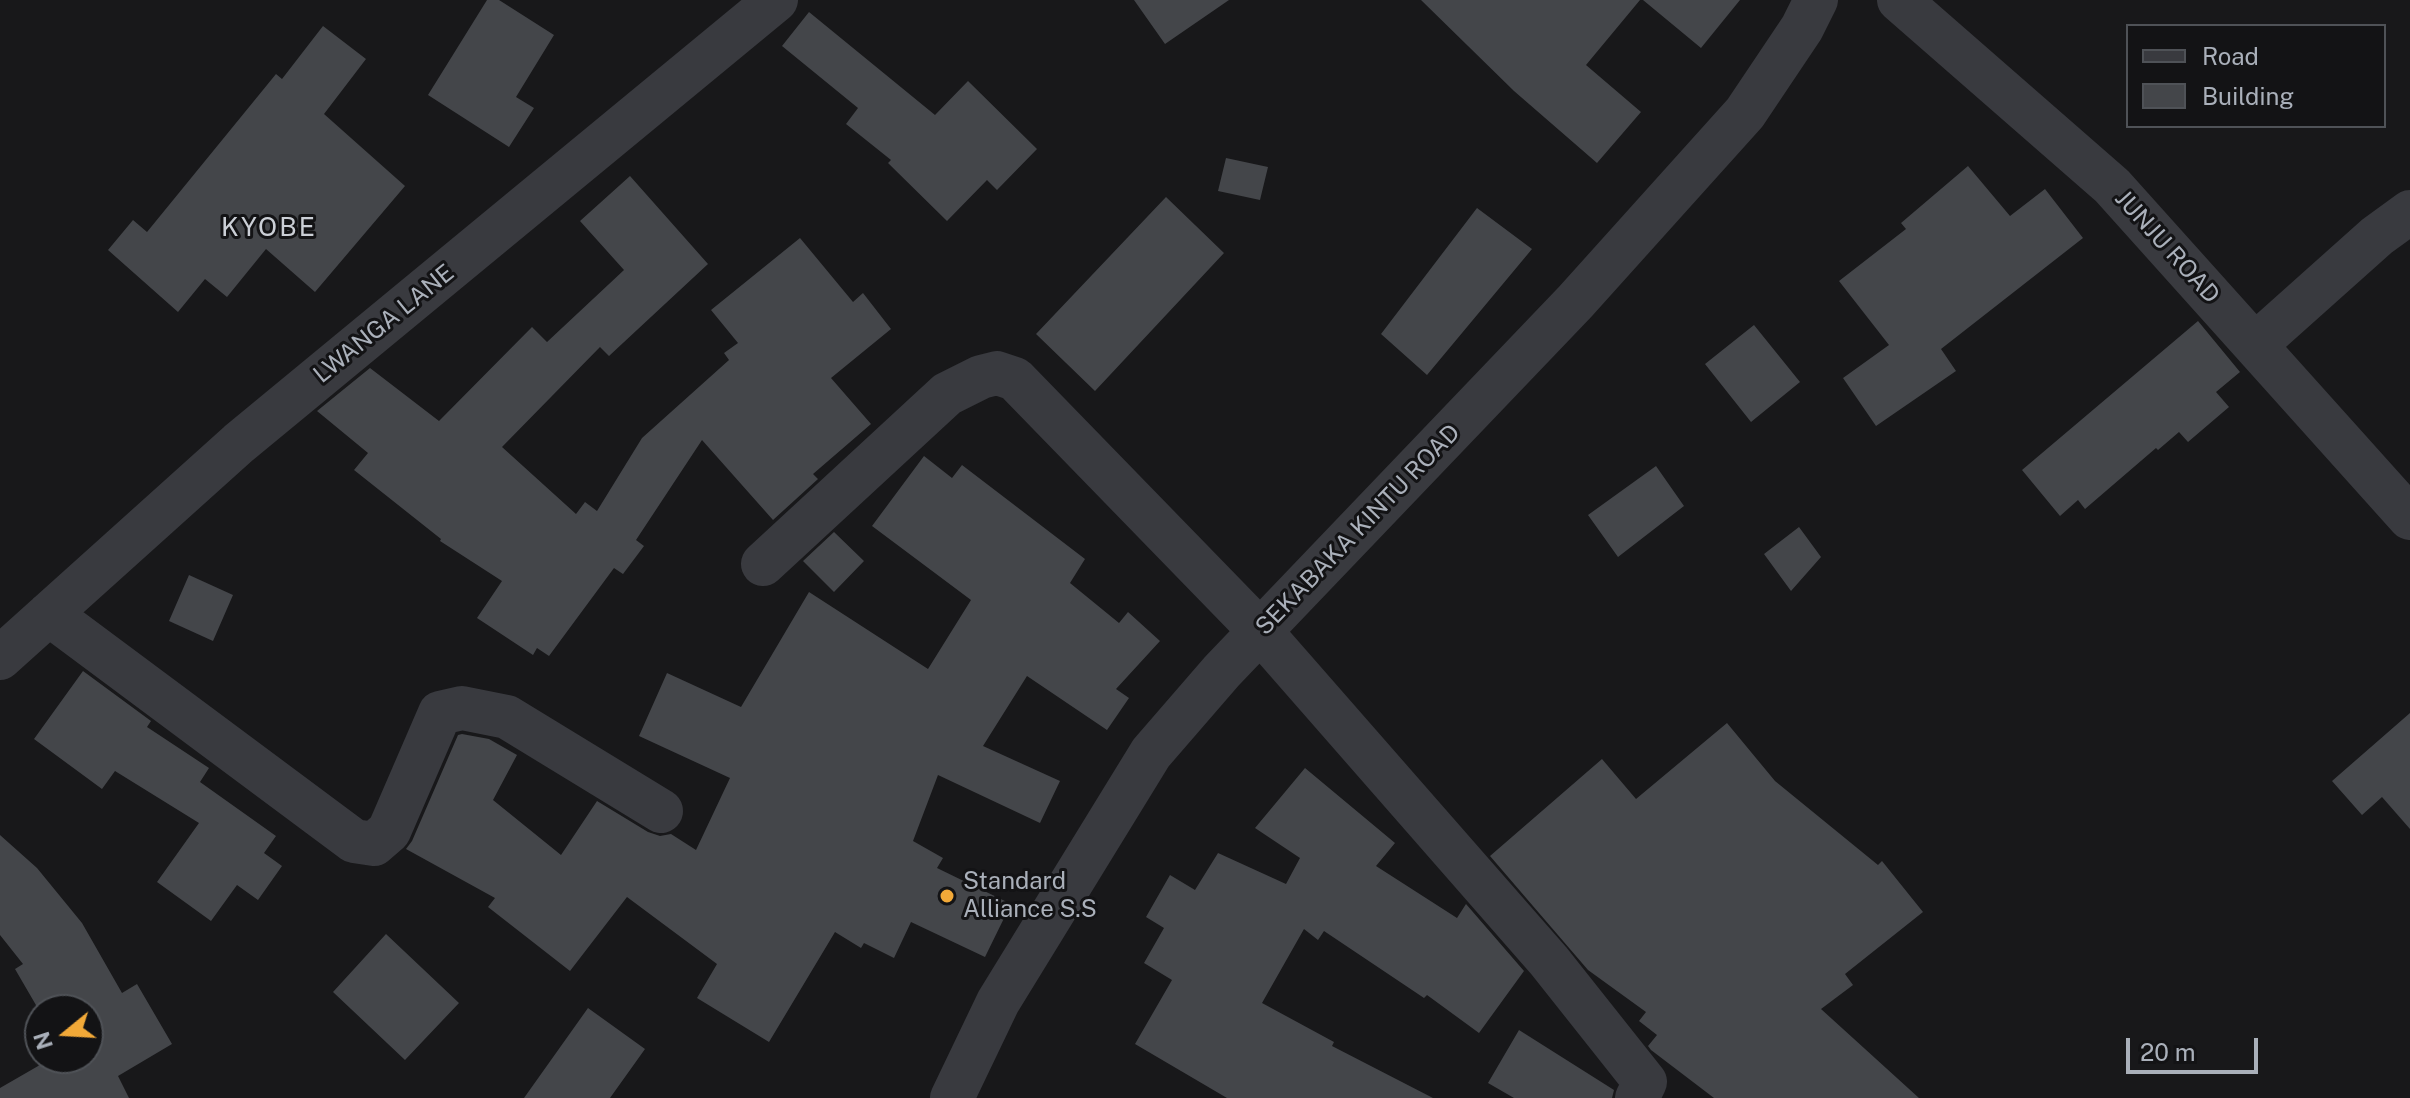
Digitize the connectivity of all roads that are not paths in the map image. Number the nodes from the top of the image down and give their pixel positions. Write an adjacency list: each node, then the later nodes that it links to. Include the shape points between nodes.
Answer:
1 (776, 0): 8 (street, LWANGA LANE, via 239,443)
2 (1816, 0): 9 (street, SEKABAKA KINTU ROAD, via 1745,113 1575,302)
3 (1899, 0): 5 (street, JUNJU ROAD, via 2112,186)
4 (2410, 212): 5 (street)
5 (2255, 345): 6 (street, JUNJU ROAD)
6 (2410, 518)
7 (763, 564): 9 (street, via 947,394 997,373 1015,379 1031,394)
8 (49, 614): 10 (street, LWANGA LANE); 11 (street, via 354,841 374,844 389,831 440,713 462,708 507,717)
9 (1261, 632): 12 (street, SEKABAKA KINTU ROAD, via 1151,753 998,1002); 13 (street, via 1558,973 1645,1082)
10 (0, 658)
11 (661, 811)
12 (952, 1098)
13 (1637, 1098)

